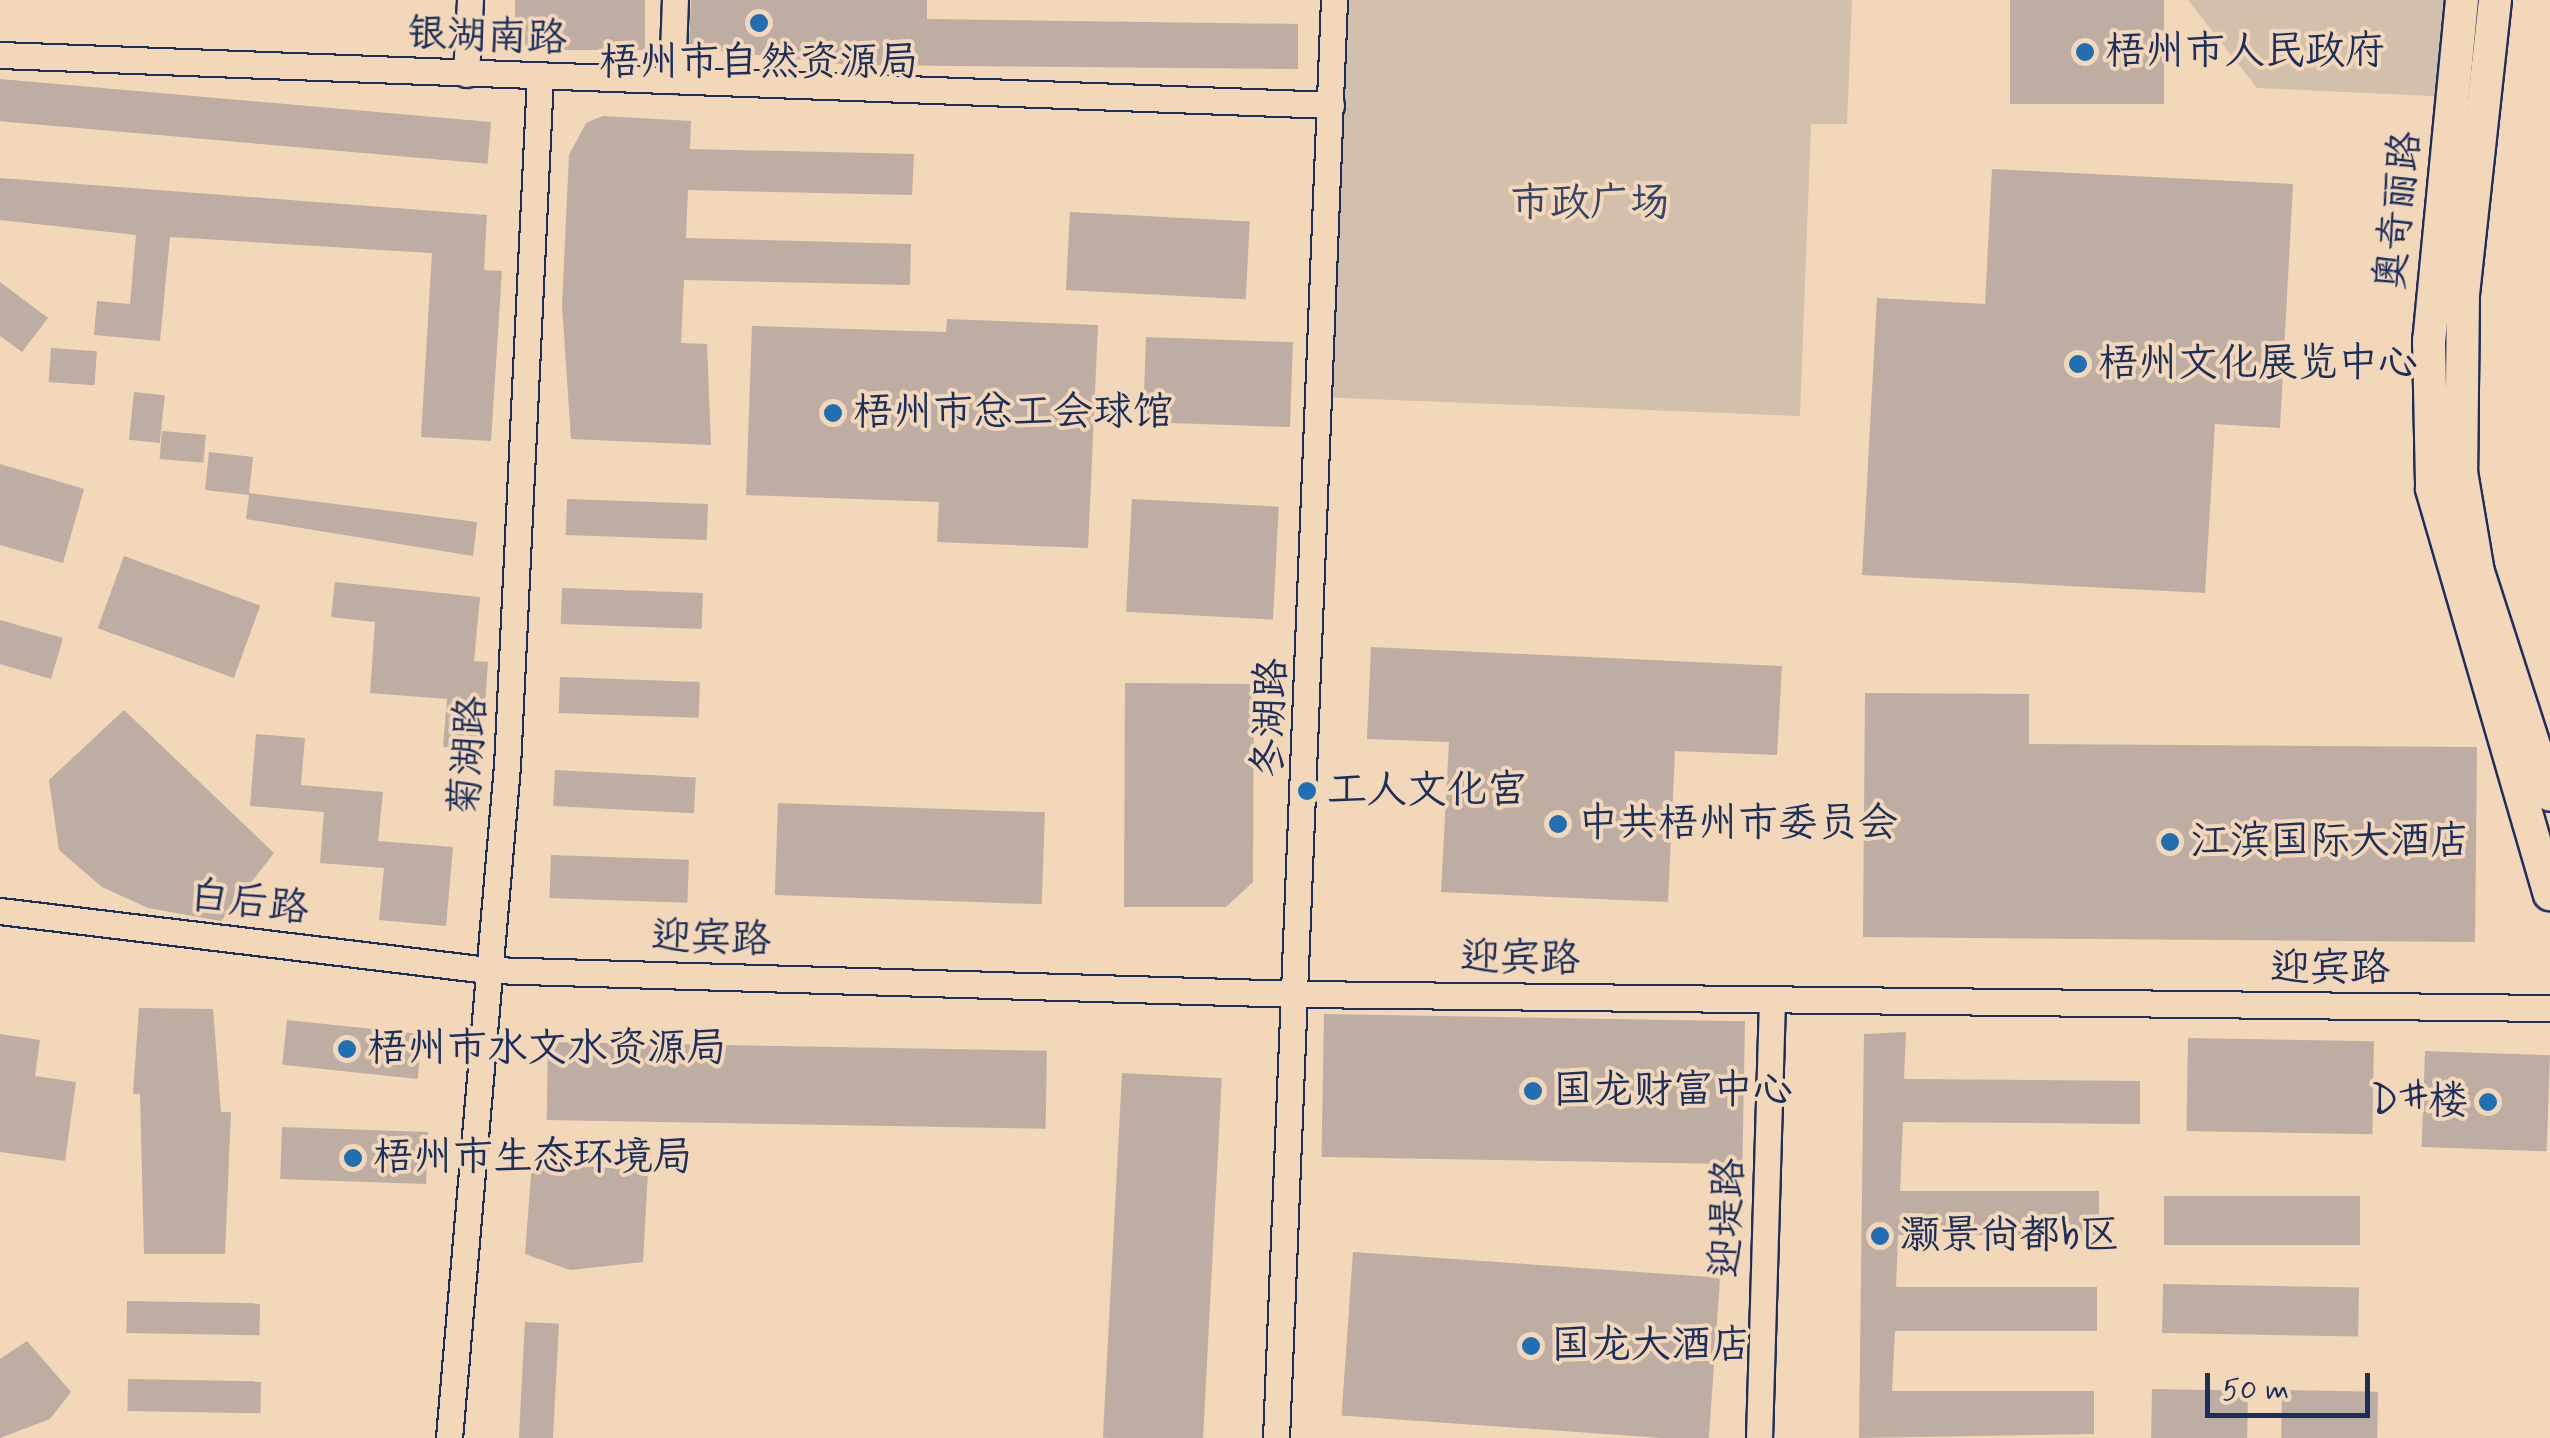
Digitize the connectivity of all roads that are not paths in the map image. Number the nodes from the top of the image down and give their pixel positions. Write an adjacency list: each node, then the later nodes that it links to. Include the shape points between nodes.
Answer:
1 (470, 0): 7 (street)
2 (675, 0): 9 (street)
3 (1334, 0): 10 (street, 冬湖路)
4 (2462, 0): 12 (main road, 奥奇丽路, via 2429,340 2432,489)
5 (2494, 0): 11 (main road, 奥奇丽路, via 2463,294 2461,472 2478,572)
6 (0, 55): 7 (street, 银湖南路)
7 (466, 74): 8 (street, 银湖南路)
8 (540, 78): 9 (street, 银湖南路); 14 (street, 菊湖路)
9 (672, 80): 10 (street, 银湖南路)
10 (1330, 105): 15 (street, 冬湖路)
11 (2550, 794)
12 (2550, 894)
13 (0, 911): 14 (street, 白后路)
14 (490, 970): 15 (street, 迎宾路); 18 (street, 菊湖路)
15 (1299, 994): 16 (street, 迎宾路); 19 (street, 冬湖路)
16 (1772, 1000): 17 (street, 迎宾路); 20 (street, 迎堤路)
17 (2550, 1008)
18 (449, 1438)
19 (1276, 1438)
20 (1760, 1438)

